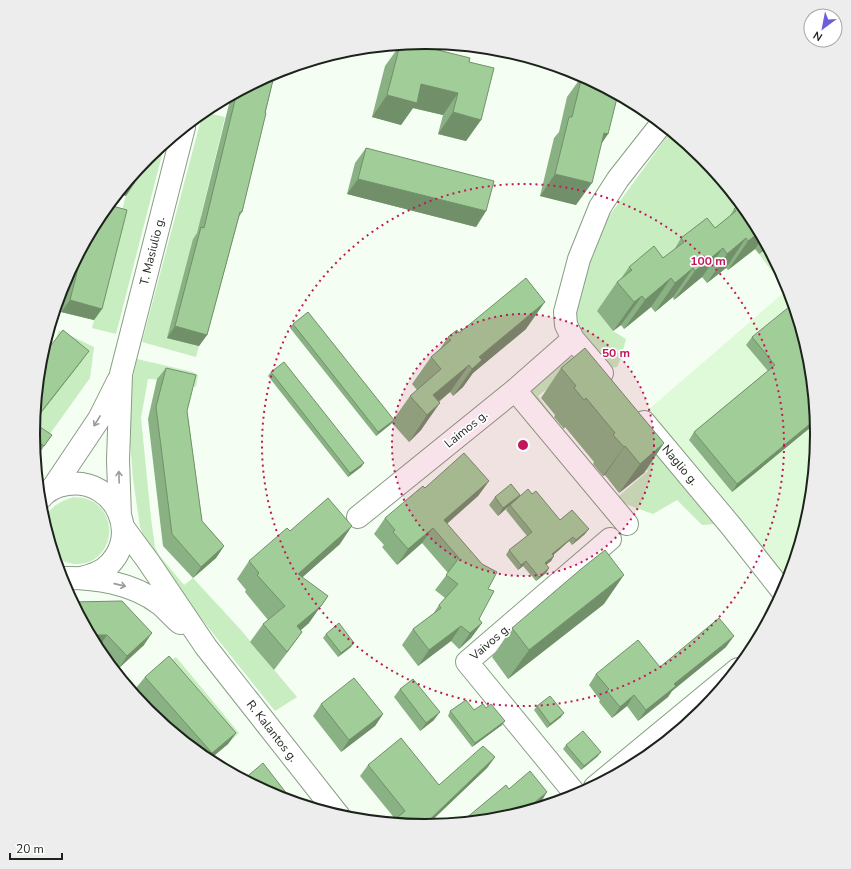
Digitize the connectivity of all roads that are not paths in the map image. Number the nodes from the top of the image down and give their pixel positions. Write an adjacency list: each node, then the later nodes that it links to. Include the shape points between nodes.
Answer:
1 (658, 128): 3 (street, via 618,179 600,207 579,259 564,312 566,325)
2 (182, 137): 4 (street, T. Masiulio g.)
3 (573, 339): 5 (street, Laimos g.); 6 (street)
4 (121, 374): 8 (street, T. Masiulio g., one-way to 8, via 99,419); 11 (street, T. Masiulio g., one-way to 4, via 118,460)
5 (515, 390): 10 (street, Laimos g.); 12 (street)
6 (617, 390)
7 (631, 407): 15 (street, Naglio g.)
8 (44, 493)
9 (44, 494): 11 (street, R. Kalantos g., via 63,485 87,484 108,496)
10 (358, 517)
11 (122, 521): 14 (street, R. Kalantos g., via 122,539 112,561 93,575); 16 (street, R. Kalantos g.)
12 (627, 524)
13 (610, 539): 19 (street, Vaivos g., via 467,662)
14 (67, 577): 16 (street, R. Kalantos g., one-way to 16, via 128,587 150,598 160,604)
15 (779, 587)
16 (206, 647): 20 (street, R. Kalantos g.)
17 (717, 686): 18 (street)
18 (618, 768)
19 (573, 791)
20 (333, 809)

